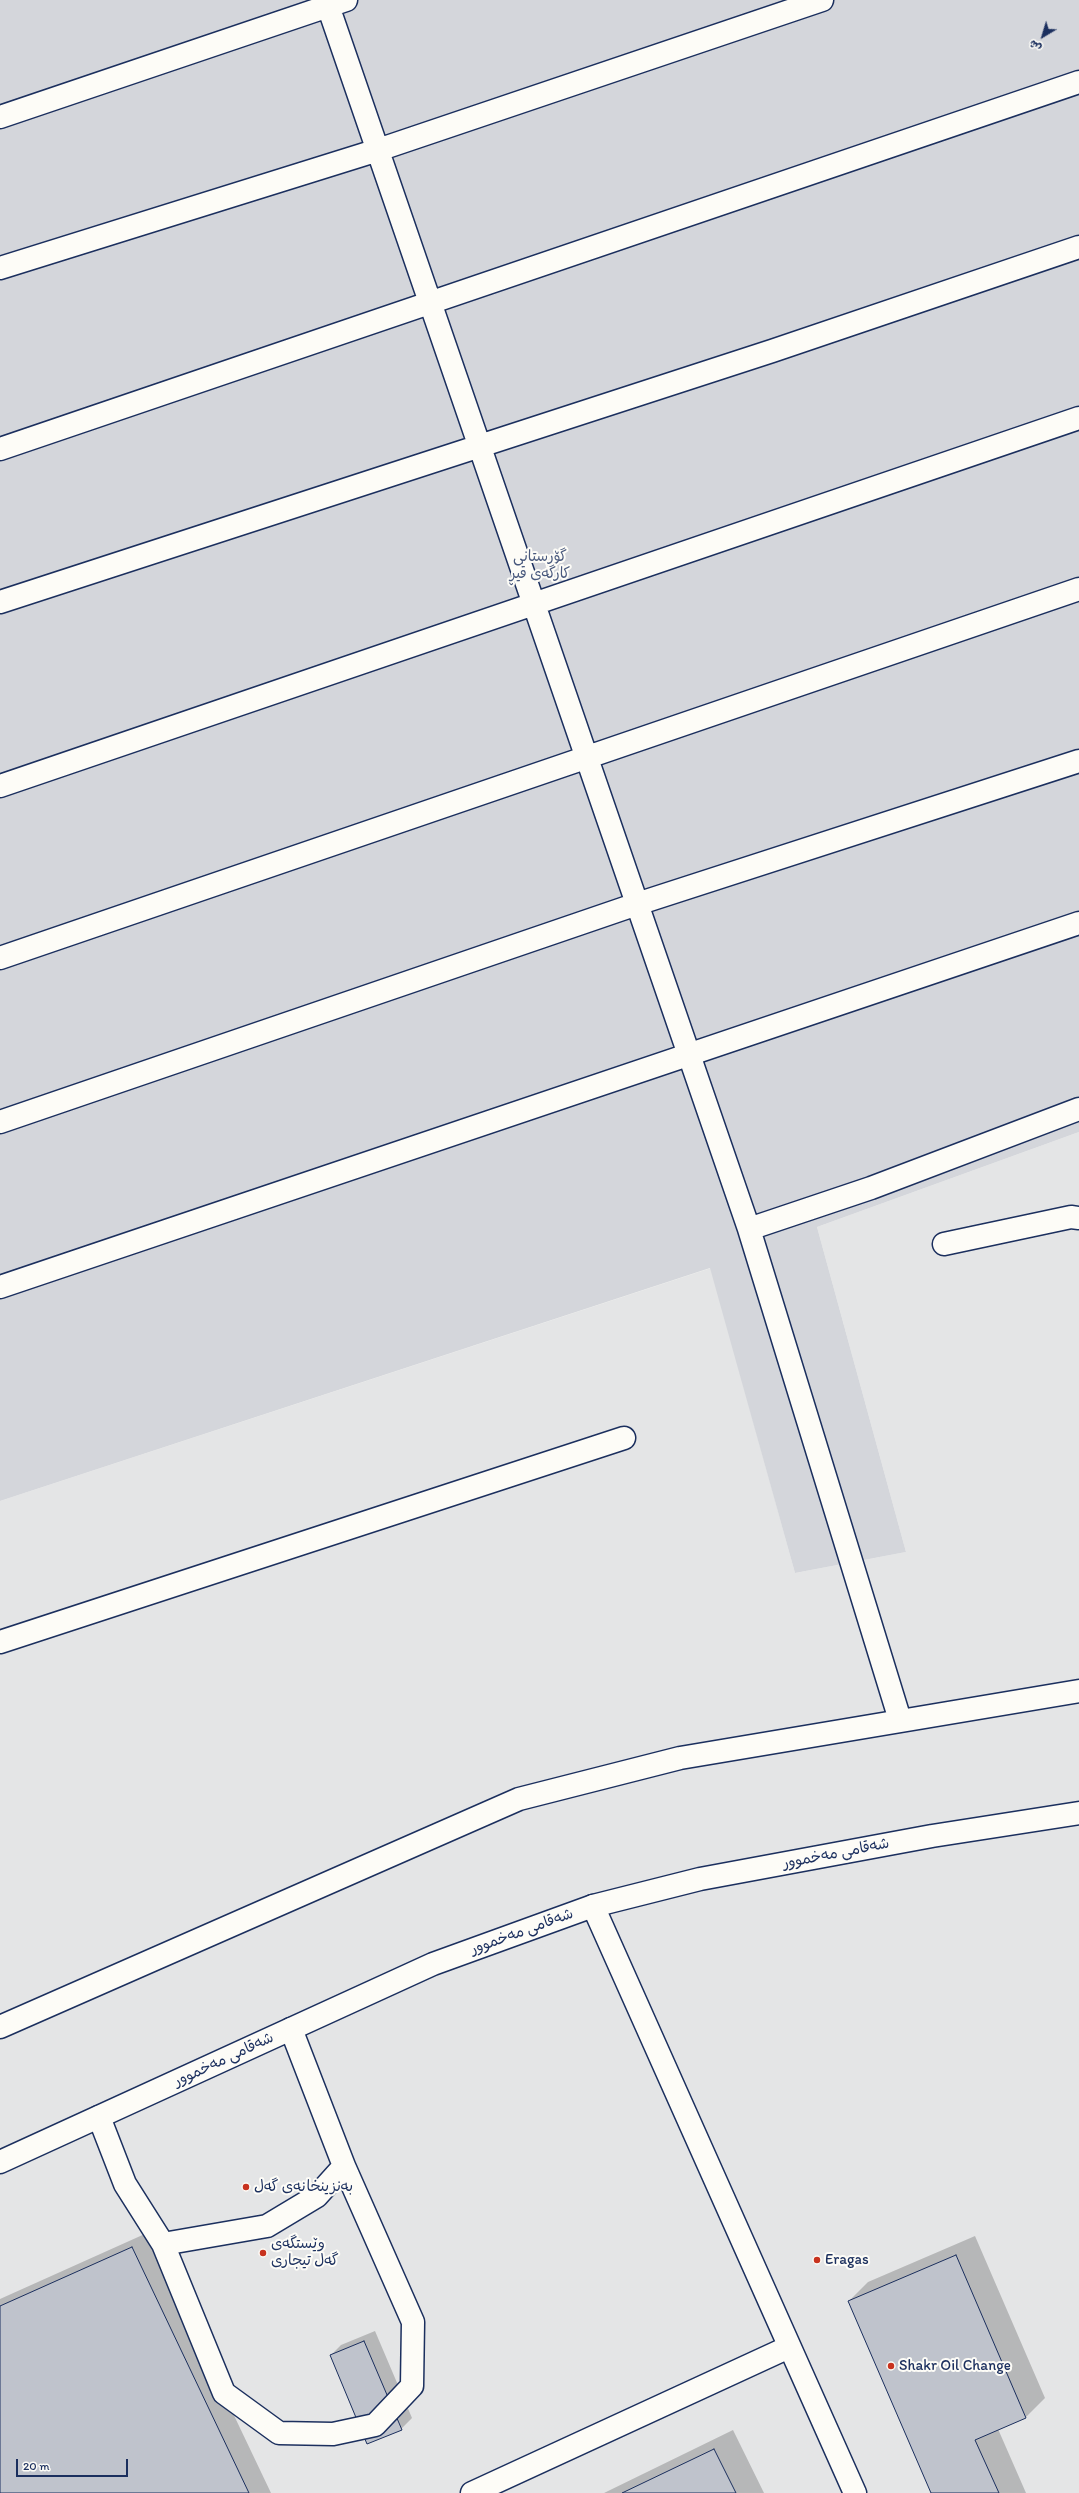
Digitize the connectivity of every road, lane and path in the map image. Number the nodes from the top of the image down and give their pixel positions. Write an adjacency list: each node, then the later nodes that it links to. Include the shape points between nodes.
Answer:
1 (822, 0): 5 (main road)
2 (334, 2): 4 (main road); 5 (main road)
3 (1079, 82): 8 (main road)
4 (0, 117)
5 (378, 150): 7 (main road); 8 (main road)
6 (1079, 247): 10 (main road)
7 (0, 268)
8 (430, 302): 10 (main road); 11 (main road)
9 (1079, 418): 14 (main road)
10 (480, 447): 13 (main road); 14 (main road)
11 (0, 449)
12 (1079, 589): 15 (main road)
13 (0, 602)
14 (534, 604): 15 (main road); 17 (main road)
15 (586, 756): 18 (main road); 20 (main road)
16 (1079, 761): 18 (main road)
17 (0, 786)
18 (637, 904): 21 (main road); 23 (main road)
19 (1079, 923): 21 (main road)
20 (0, 958)
21 (689, 1055): 25 (main road); 27 (main road)
22 (1079, 1109): 25 (main road, via 871,1188)
23 (0, 1122)
24 (1079, 1218): 26 (main road, via 1071,1217)
25 (749, 1229): 31 (main road)
26 (944, 1244)
27 (0, 1287)
28 (624, 1438): 29 (main road)
29 (0, 1642)
30 (1079, 1692): 31 (main road)
31 (900, 1720): 34 (main road, via 680,1758 519,1799)
32 (1079, 1813): 33 (main road, شەقامی مەخموور, via 932,1836 700,1879)
33 (592, 1906): 35 (main road, شەقامی مەخموور, via 434,1964); 40 (main road)
34 (0, 2026)
35 (290, 2029): 36 (main road, شەقامی مەخموور); 38 (main road)
36 (99, 2117): 37 (main road, شەقامی مەخموور); 39 (main road, via 125,2184)
37 (0, 2162)
38 (344, 2166): 39 (main road, via 317,2196 267,2226); 39 (main road, via 413,2322 412,2386 374,2425 333,2434 279,2433 224,2393)
39 (162, 2244)
40 (788, 2347): 41 (main road); 42 (main road)
41 (472, 2493)
42 (855, 2493)

